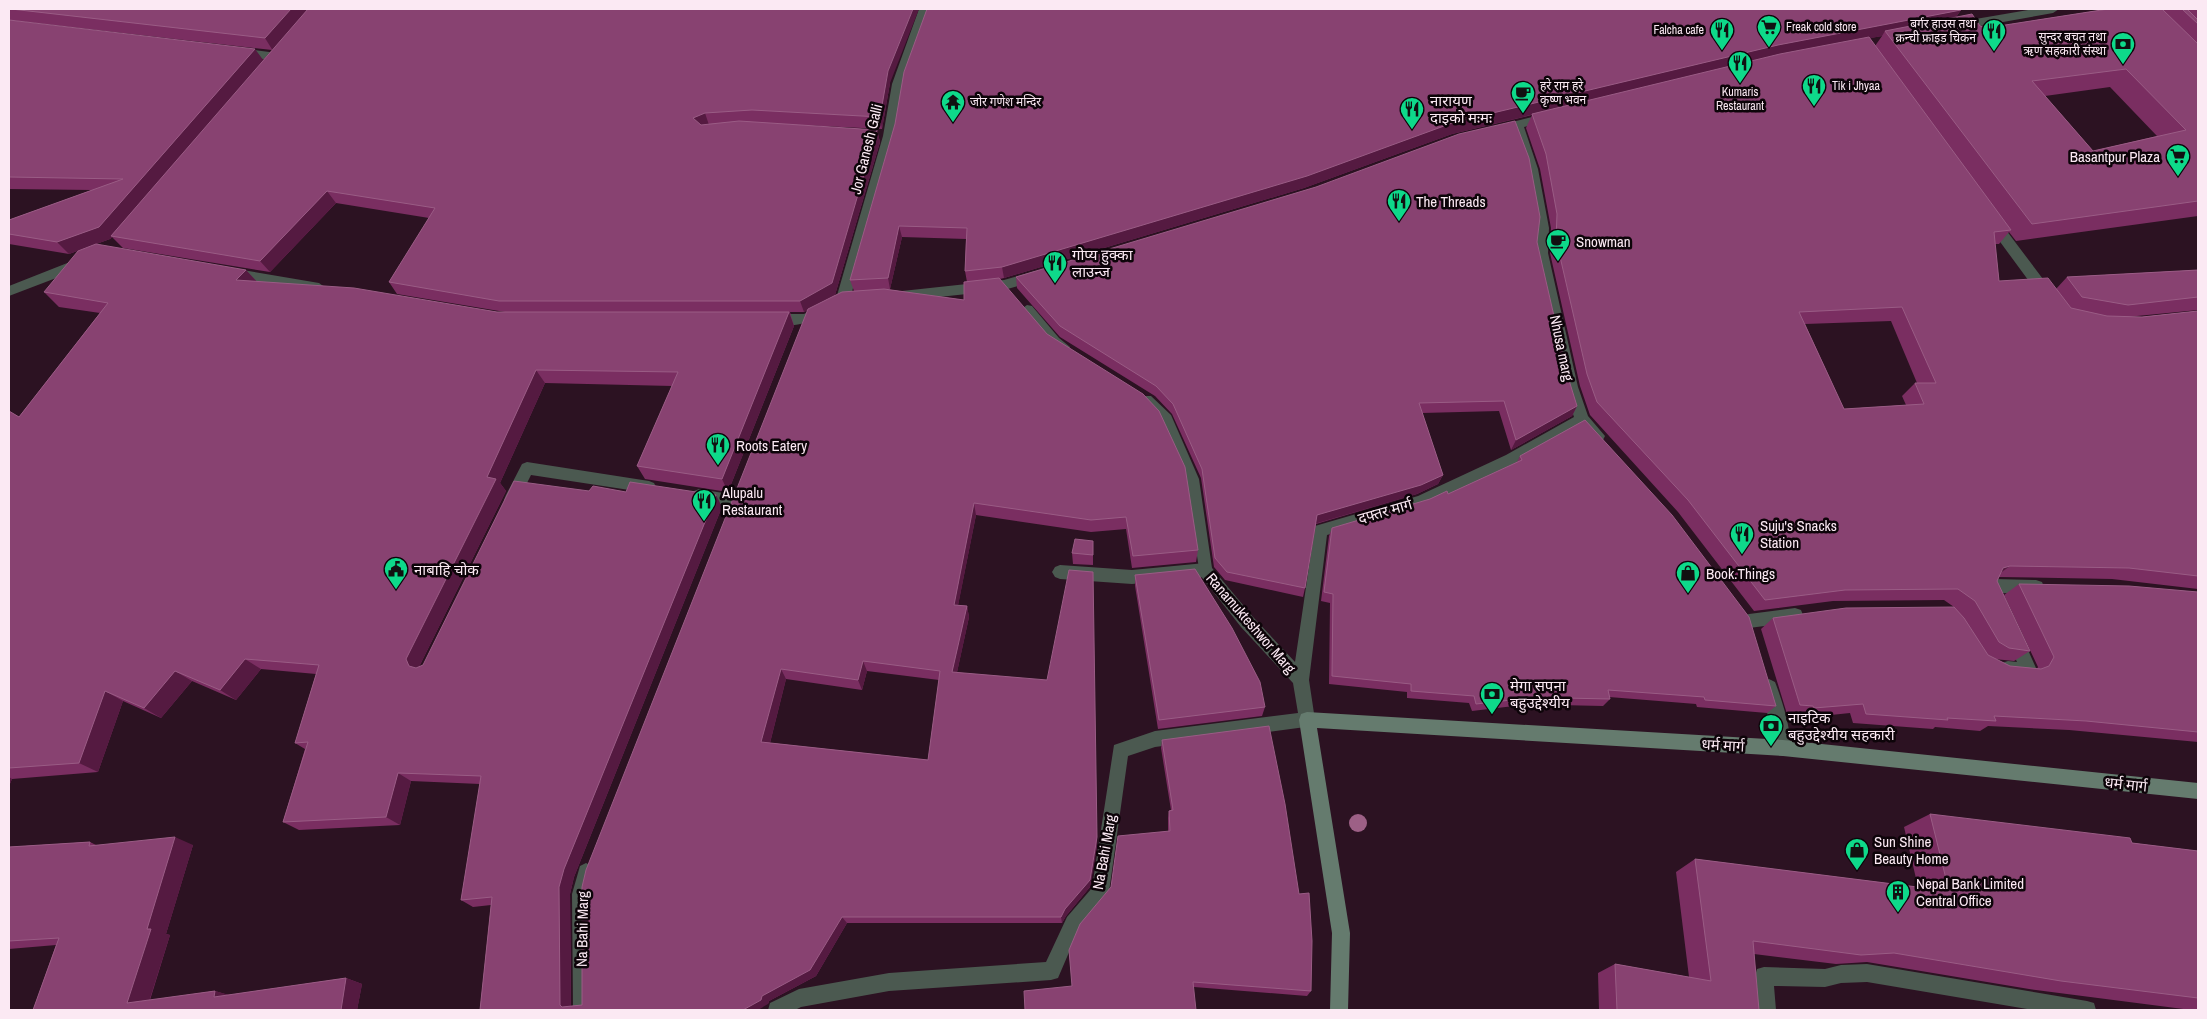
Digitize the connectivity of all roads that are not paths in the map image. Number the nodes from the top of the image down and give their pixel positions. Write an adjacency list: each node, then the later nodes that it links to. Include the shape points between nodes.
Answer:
1 (924, 9): 21 (street, Jor Ganesh Galli, via 884,136 848,299)
2 (2053, 9): 4 (street)
3 (1958, 17): 5 (street)
4 (1949, 28)
5 (1967, 33)
6 (230, 51): 7 (street, via 280,53)
7 (264, 72)
8 (1564, 113): 9 (street)
9 (1517, 125): 10 (street); 25 (street, Nhusa marg, via 1532,169 1543,228 1541,253 1570,387)
10 (1480, 134)
11 (1986, 212): 19 (street)
12 (91, 259): 17 (street)
13 (216, 270): 16 (street)
14 (1052, 270): 15 (street)
15 (1004, 285): 18 (street); 23 (street, via 1054,342)
16 (332, 290)
17 (9, 291)
18 (892, 296)
19 (2056, 308)
20 (757, 319): 21 (street)
21 (806, 319): 22 (street)
22 (799, 337)
23 (1078, 357)
24 (1133, 392): 33 (street, Ranamukteshwor Marg, via 1166,419 1192,479)
25 (1582, 419): 26 (street, Nhusa marg); 42 (street, दफ्तर मार्ग, via 1511,459 1421,501 1320,531)
26 (1609, 449)
27 (742, 483): 30 (street)
28 (660, 489): 31 (street, via 527,468)
29 (688, 493): 30 (street)
30 (735, 501): 32 (street)
31 (505, 512)
32 (728, 519)
33 (1205, 570): 34 (street, via 1132,577); 42 (street, Ranamukteshwor Marg, via 1247,622)
34 (1060, 572)
35 (2054, 588): 40 (street, via 1995,586 1992,591 2028,668)
36 (1739, 608): 38 (street)
37 (1814, 613): 38 (street)
38 (1749, 621): 39 (street)
39 (1755, 640)
40 (1996, 667)
41 (1766, 677): 44 (street, via 1778,714)
42 (1301, 680): 43 (street, Ranamukteshwor Marg)
43 (1307, 720): 44 (street, धर्म मार्ग); 48 (street, Na Bahi Marg, via 1155,739 1120,751 1100,892 1073,924 1051,971 889,982 799,998); 49 (street, Ranamukteshwor Marg, via 1341,933)
44 (1783, 748): 45 (street, धर्म मार्ग)
45 (2198, 791)
46 (592, 858): 47 (street, Na Bahi Marg, via 581,894)
47 (582, 1010)
48 (777, 1010)
49 (1339, 1010)
50 (1767, 1010): 51 (street, via 1764,976 1826,978 1867,973)
51 (2087, 1010)

